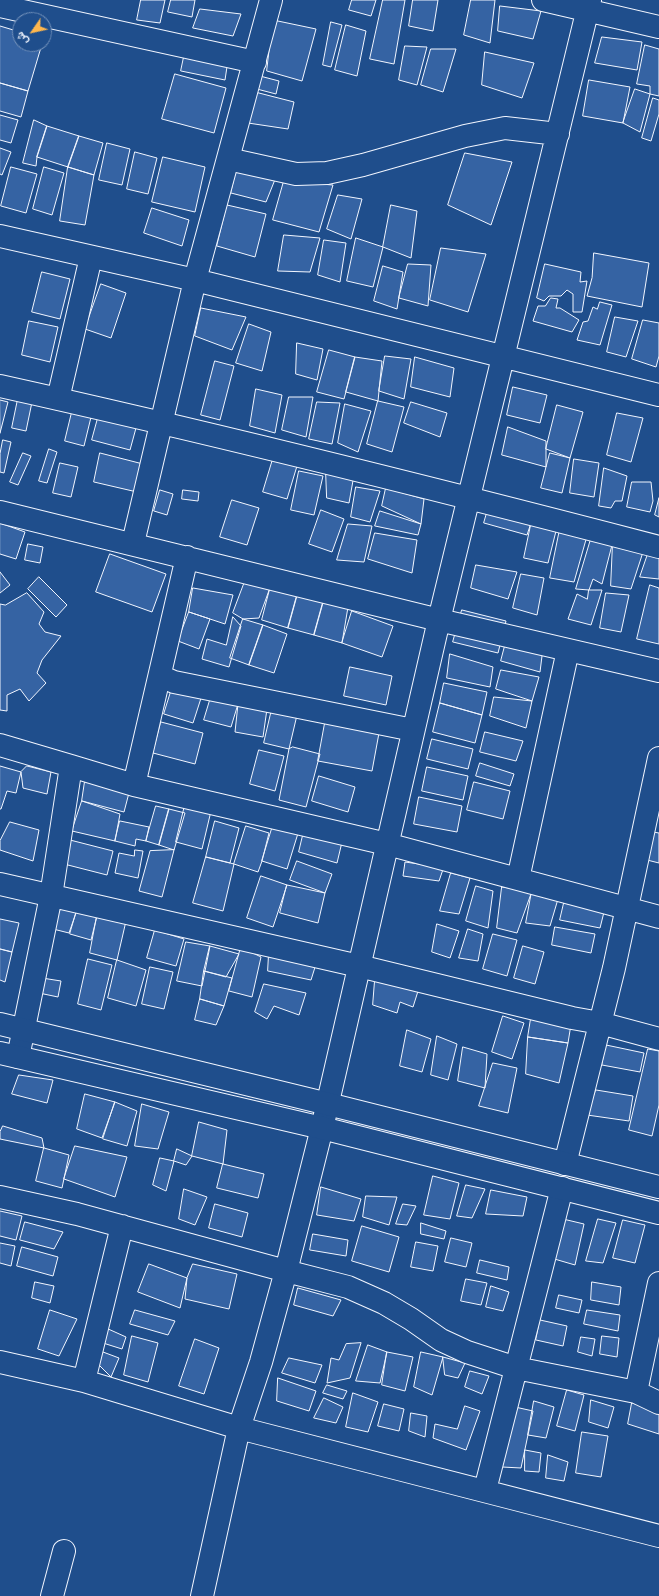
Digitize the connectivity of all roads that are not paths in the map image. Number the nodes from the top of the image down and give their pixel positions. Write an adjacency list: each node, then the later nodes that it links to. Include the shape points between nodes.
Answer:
1 (271, 0): 6 (street)
2 (544, 0): 4 (street)
3 (0, 6): 6 (street)
4 (589, 6): 5 (street); 7 (street)
5 (659, 27)
6 (255, 62): 8 (street)
7 (558, 134): 8 (street, via 505,128 465,136 327,173 296,174); 12 (street)
8 (228, 158): 11 (street)
9 (0, 236): 10 (street)
10 (92, 257): 11 (street); 15 (street)
11 (195, 280): 12 (street); 16 (street)
12 (503, 356): 14 (street); 17 (street)
13 (0, 386): 15 (street)
14 (659, 395)
15 (58, 399): 16 (street)
16 (161, 422): 17 (street); 19 (street)
17 (469, 497): 20 (street); 22 (street)
18 (0, 512): 19 (street)
19 (132, 543): 21 (street)
20 (659, 547)
21 (188, 557): 22 (street); 25 (street)
22 (439, 620): 23 (street); 26 (street)
23 (568, 650): 24 (street); 33 (street)
24 (659, 671)
25 (160, 676): 26 (street, via 174,682); 30 (street)
26 (413, 730): 32 (street)
27 (0, 745): 29 (street)
28 (659, 758): 31 (street)
29 (70, 766): 30 (street); 35 (street)
30 (134, 785): 32 (street)
31 (656, 787): 36 (street)
32 (387, 844): 33 (street); 38 (street)
33 (518, 880): 36 (street)
34 (0, 884): 35 (street)
35 (51, 896): 38 (street); 41 (street)
36 (627, 909): 37 (street); 39 (street)
37 (659, 917)
38 (359, 966): 39 (street); 44 (street)
39 (600, 1023): 42 (street); 46 (street)
40 (0, 1024): 41 (street)
41 (24, 1030): 43 (street); 44 (street)
42 (659, 1039)
43 (5, 1056): 45 (street)
44 (328, 1104): 45 (street); 46 (street)
45 (322, 1128): 48 (street); 52 (street)
46 (565, 1164): 47 (street)
47 (659, 1187)
48 (562, 1188): 50 (street); 55 (street)
49 (0, 1197): 51 (street)
50 (659, 1213)
51 (122, 1226): 52 (street); 56 (street)
52 (286, 1271): 55 (street, via 348,1287 384,1302 441,1340 467,1352); 59 (street, via 261,1362)
53 (659, 1283): 57 (street)
54 (0, 1362): 56 (street)
55 (516, 1368): 57 (street); 60 (street)
56 (84, 1381): 59 (street)
57 (636, 1392): 58 (street)
58 (659, 1403)
59 (239, 1428): 60 (street); 64 (street)
60 (485, 1490): 61 (street)
61 (658, 1532)
62 (64, 1551): 63 (street)
63 (52, 1596)
64 (202, 1596)

